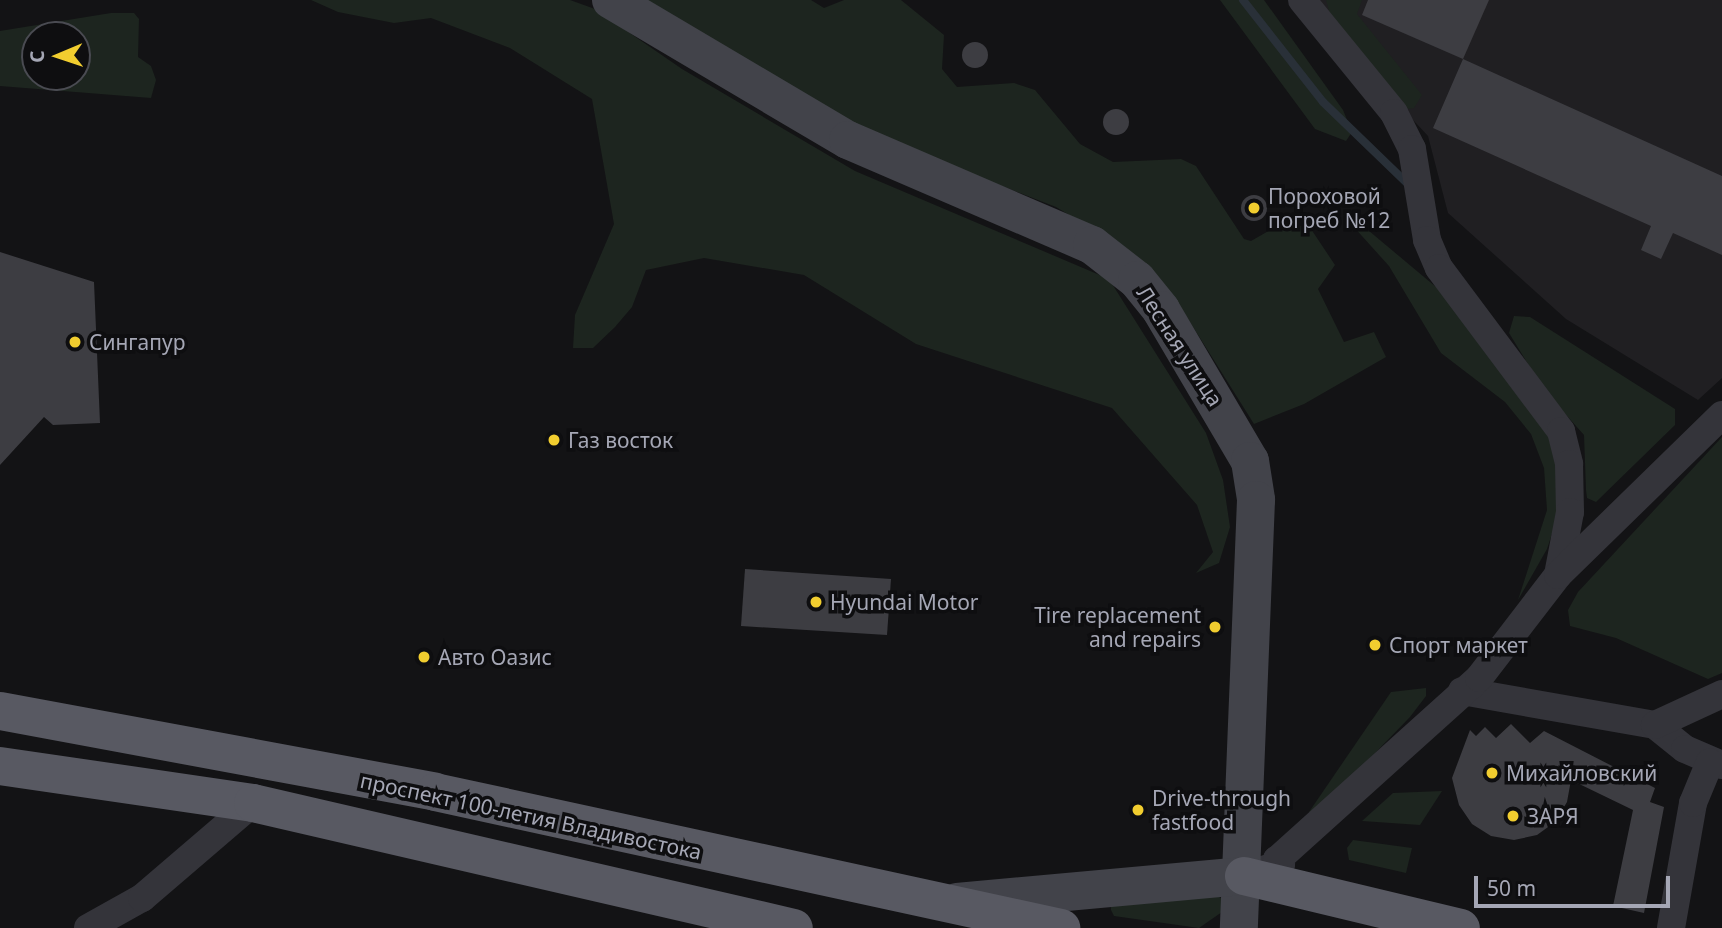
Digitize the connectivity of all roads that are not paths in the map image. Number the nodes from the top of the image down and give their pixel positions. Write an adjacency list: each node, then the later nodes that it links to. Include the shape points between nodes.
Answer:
1 (611, 0): 12 (main road, Лесная улица, via 848,139 1092,245 1137,280 1161,310 1250,461 1256,500 1245,671)
2 (1302, 0): 4 (street, via 1394,113 1412,149 1427,240 1439,268 1561,431 1569,464 1570,512)
3 (1722, 415): 4 (street)
4 (1558, 575): 5 (street, via 1512,640)
5 (1462, 691): 8 (street); 12 (street, via 1277,860 1280,864)
6 (1722, 694): 8 (street)
7 (0, 711): 13 (highway, проспект 100-летия Владивостока, via 435,792)
8 (1655, 725): 9 (street)
9 (1716, 763): 19 (street, via 1693,803)
10 (0, 766): 11 (highway)
11 (253, 803): 14 (highway); 15 (street, via 142,898)
12 (1244, 876): 13 (main road); 17 (main road, Лесная улица); 18 (highway)
13 (933, 904): 16 (highway, проспект 100-летия Владивостока)
14 (770, 926)
15 (88, 928)
16 (1061, 928)
17 (1239, 928)
18 (1461, 928)
19 (1671, 928)

